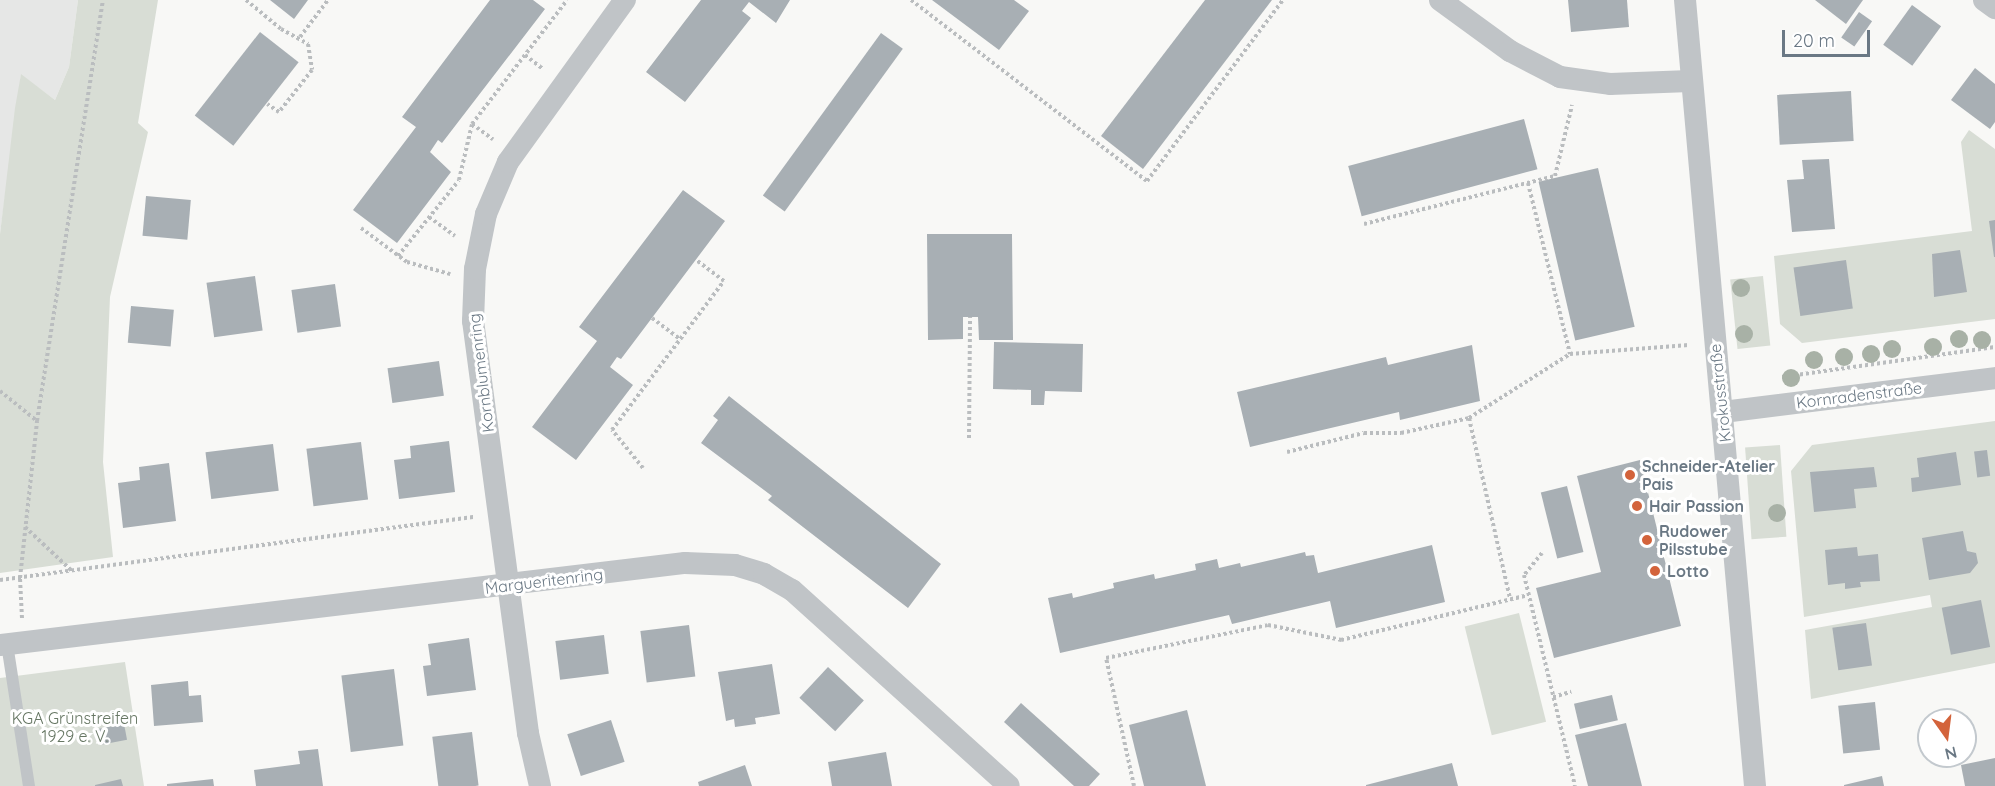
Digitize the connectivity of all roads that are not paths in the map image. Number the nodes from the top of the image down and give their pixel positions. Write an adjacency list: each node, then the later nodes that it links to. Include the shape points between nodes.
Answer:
1 (625, 0): 9 (street, Kornblumenring, via 508,162 486,214 475,269 473,321)
2 (1440, 0): 6 (street, via 1509,51 1560,76 1610,84)
3 (1685, 0): 6 (street, Krokusstraße)
4 (1984, 0): 5 (street)
5 (1995, 9)
6 (1690, 81): 8 (street, Krokusstraße)
7 (1995, 378): 8 (street, Kornradenstraße)
8 (1723, 412): 14 (street, Krokusstraße)
9 (509, 586): 10 (street, Margueritenring); 12 (street, Kornblumenring, via 528,733); 13 (street, Margueritenring, via 685,563 735,565 764,574 792,590)
10 (10, 644): 11 (lane)
11 (29, 786)
12 (540, 786)
13 (1009, 786)
14 (1755, 786)

